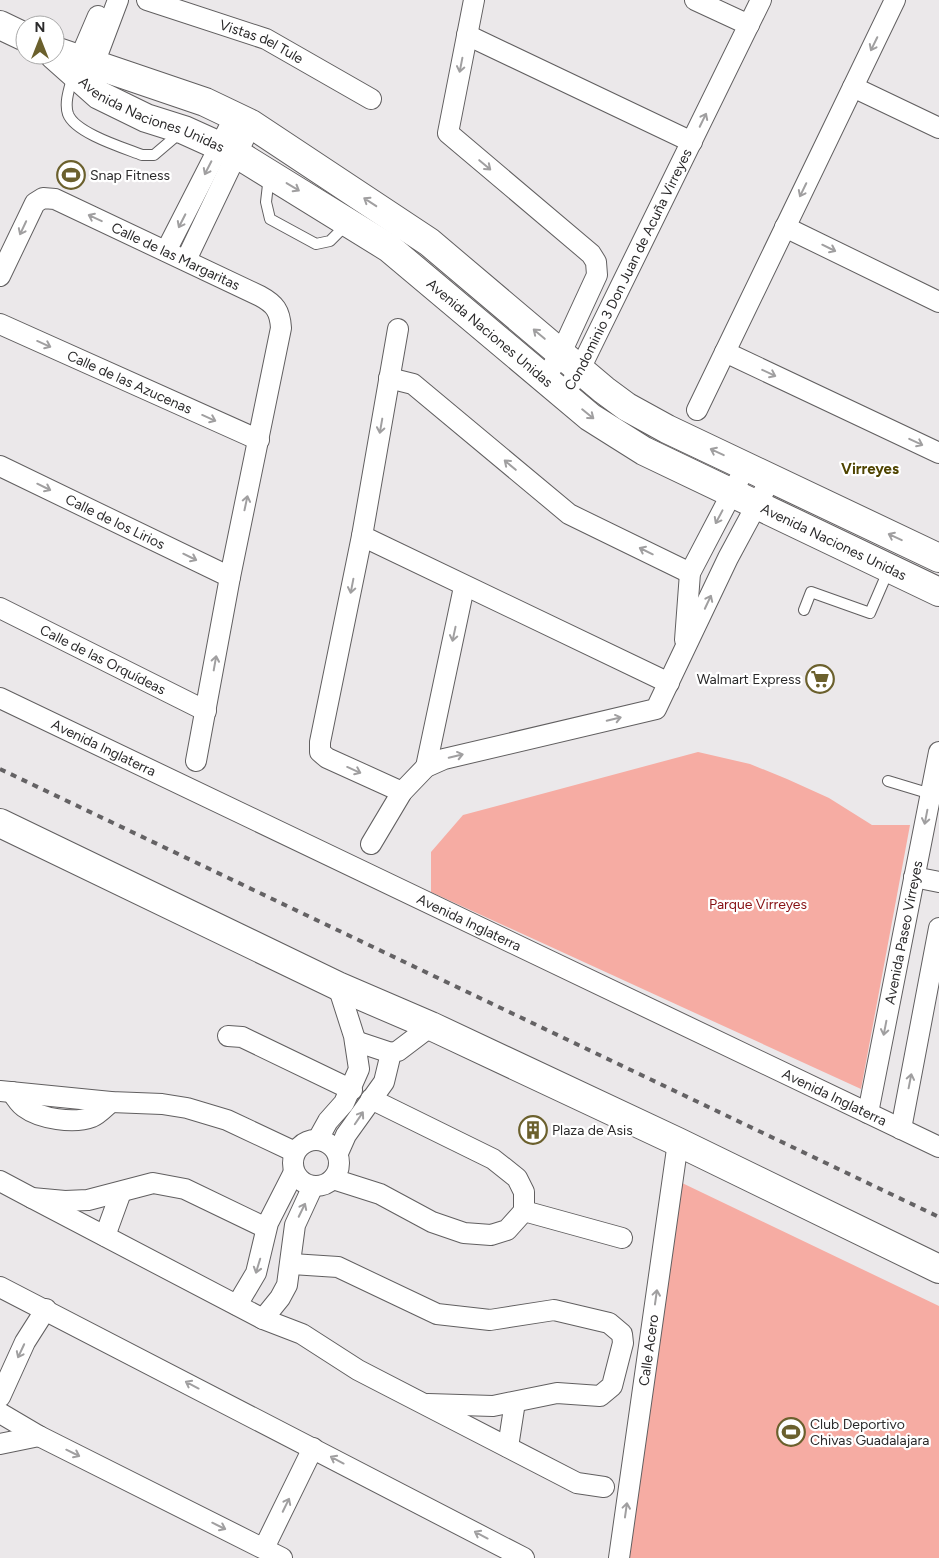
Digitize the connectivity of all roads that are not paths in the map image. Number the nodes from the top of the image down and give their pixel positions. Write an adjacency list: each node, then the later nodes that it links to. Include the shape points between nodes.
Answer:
1 (105, 0): 12 (street)
2 (118, 0): 12 (street)
3 (147, 0): 14 (street, Vistas del Tule, via 266,39)
4 (474, 0): 11 (street, Condominio 3 Don Juan de Acuña Virreyes)
5 (696, 0): 9 (street)
6 (761, 0): 9 (street, Condominio 3 Don Juan de Acuña Virreyes)
7 (895, 0): 13 (street, one-way to 13)
8 (0, 25): 10 (street)
9 (749, 25): 18 (street, Condominio 3 Don Juan de Acuña Virreyes, one-way to 9)
10 (15, 32)
11 (467, 35): 18 (street, Condominio 3 Don Juan de Acuña Virreyes); 32 (street, Condominio 3 Don Juan de Acuña Virreyes, one-way to 32, via 448,133 591,254 596,262 597,275)
12 (73, 65): 15 (street, Avenida Naciones Unidas, via 205,102); 17 (street, Avenida Naciones Unidas, via 118,106); 17 (lane, via 68,113 72,121 88,132 142,156 149,156)
13 (853, 87): 16 (street); 23 (street, one-way to 23)
14 (371, 98)
15 (243, 120): 19 (street); 22 (street, Avenida Naciones Unidas, one-way to 15)
16 (939, 128)
17 (184, 130): 19 (street, Avenida Naciones Unidas)
18 (692, 142): 32 (street, Condominio 3 Don Juan de Acuña Virreyes)
19 (228, 150): 20 (street, Avenida Naciones Unidas); 25 (street, one-way to 25); 26 (street)
20 (269, 173): 21 (street, Avenida Naciones Unidas, one-way to 21); 21 (lane, via 266,202 270,219 316,244 330,241)
21 (348, 222): 24 (street, Avenida Naciones Unidas)
22 (405, 225): 24 (street); 32 (street, Avenida Naciones Unidas, one-way to 22)
23 (785, 227): 28 (street, one-way to 28); 31 (street)
24 (389, 248): 34 (street, Avenida Naciones Unidas)
25 (166, 251): 26 (street, Calle de las Margaritas); 27 (street, Calle de las Margaritas, one-way to 27, via 55,199 43,198 34,203)
26 (186, 260): 36 (street, Calle de las Margaritas, via 274,304 280,315 282,328)
27 (0, 276)
28 (939, 302)
29 (0, 324): 36 (street, Calle de las Azucenas, one-way to 36)
30 (398, 329): 33 (street)
31 (725, 352): 35 (street); 37 (street, one-way to 37)
32 (571, 361): 34 (street, Condominio 3 Don Juan de Acuña Virreyes); 39 (street, Avenida Naciones Unidas, one-way to 32, via 628,407)
33 (389, 378): 43 (street, one-way to 43); 46 (street, one-way to 33, via 569,514 413,384)
34 (555, 387): 41 (street, Avenida Naciones Unidas, one-way to 41, via 590,417 644,451)
35 (697, 410)
36 (259, 440): 47 (street, one-way to 36)
37 (939, 453)
38 (0, 466): 47 (street, Calle de los Lirios, one-way to 47)
39 (746, 466): 40 (street, Avenida Naciones Unidas); 41 (street)
40 (771, 478): 42 (street); 44 (street, Avenida Naciones Unidas, one-way to 40)
41 (732, 492): 42 (street, Avenida Naciones Unidas); 46 (street, one-way to 46)
42 (756, 505): 45 (street, Avenida Naciones Unidas); 52 (street, one-way to 42)
43 (362, 536): 48 (street); 60 (street, one-way to 60, via 320,752)
44 (939, 558)
45 (889, 568): 49 (street, Avenida Naciones Unidas); 51 (lane, via 870,613 811,592)
46 (690, 572): 52 (street)
47 (230, 577): 55 (street, one-way to 47)
48 (464, 587): 53 (street); 58 (street, one-way to 58)
49 (939, 592)
50 (0, 608): 55 (street, Calle de las Orquídeas)
51 (804, 610)
52 (684, 652): 53 (street)
53 (669, 682): 58 (street, one-way to 53, via 444,759 656,709)
54 (0, 698): 75 (street, Avenida Inglaterra)
55 (206, 710): 57 (street)
56 (939, 752): 61 (street, Avenida Paseo Virreyes)
57 (196, 761)
58 (426, 767): 60 (street)
59 (888, 781): 61 (lane)
60 (402, 792): 63 (street)
61 (931, 794): 64 (street, Avenida Paseo Virreyes, one-way to 64)
62 (0, 823): 67 (street)
63 (371, 844)
64 (914, 878): 65 (street); 75 (street, Avenida Paseo Virreyes, one-way to 75)
65 (939, 882)
66 (939, 928): 76 (street, one-way to 66)
67 (338, 986): 68 (street); 70 (street)
68 (431, 1026): 71 (street); 78 (street)
69 (228, 1036): 72 (street, via 242,1037)
70 (355, 1040): 71 (street); 72 (street, via 359,1069)
71 (391, 1054): 74 (street, via 384,1082)
72 (352, 1090): 77 (street)
73 (6, 1092): 80 (street, via 31,1111 79,1120 93,1116 110,1102 187,1108 227,1120)
74 (371, 1099): 81 (street, one-way to 74, via 346,1135); 88 (street, via 493,1159 517,1178 524,1192)
75 (868, 1113): 76 (street, Avenida Inglaterra)
76 (901, 1128): 79 (street, Avenida Inglaterra)
77 (318, 1139): 80 (street, via 308,1140); 81 (street, via 333,1146)
78 (678, 1142): 93 (street); 110 (street, Calle Acero, one-way to 78)
79 (939, 1146)
80 (295, 1152): 82 (street)
81 (338, 1153): 83 (street, via 338,1172)
82 (294, 1172): 85 (street, via 302,1182); 89 (street)
83 (332, 1179): 85 (street, via 324,1185); 88 (street, via 380,1194 432,1222 464,1233 491,1235 507,1230)
84 (0, 1181): 87 (street)
85 (313, 1186): 92 (street, one-way to 85, via 295,1225)
86 (121, 1192): 87 (street, via 88,1200); 89 (street, via 153,1183 185,1189); 90 (street)
87 (32, 1198): 90 (street)
88 (524, 1211): 91 (street)
89 (266, 1228): 95 (street, one-way to 95, via 256,1273)
90 (105, 1236): 95 (street)
91 (622, 1238)
92 (292, 1264): 97 (street, via 285,1289); 99 (street, via 338,1266 419,1307 449,1317 500,1320 554,1310 609,1323 622,1334 623,1343 612,1386 600,1396 557,1393)
93 (939, 1270)
94 (0, 1287): 96 (street)
95 (237, 1305): 97 (street)
96 (46, 1309): 98 (street, one-way to 98); 105 (street, one-way to 96)
97 (263, 1319): 100 (street, via 302,1334 358,1370)
98 (0, 1397)
99 (515, 1402): 100 (street, via 493,1406); 104 (street)
100 (424, 1404): 104 (street)
101 (0, 1413): 102 (street)
102 (39, 1436): 103 (street); 107 (street, one-way to 107)
103 (0, 1444)
104 (508, 1447): 106 (street, via 577,1484)
105 (313, 1448): 107 (street, one-way to 105); 109 (street, one-way to 105)
106 (604, 1487)
107 (264, 1548): 108 (street)
108 (282, 1558)
109 (524, 1558)
110 (619, 1558)

